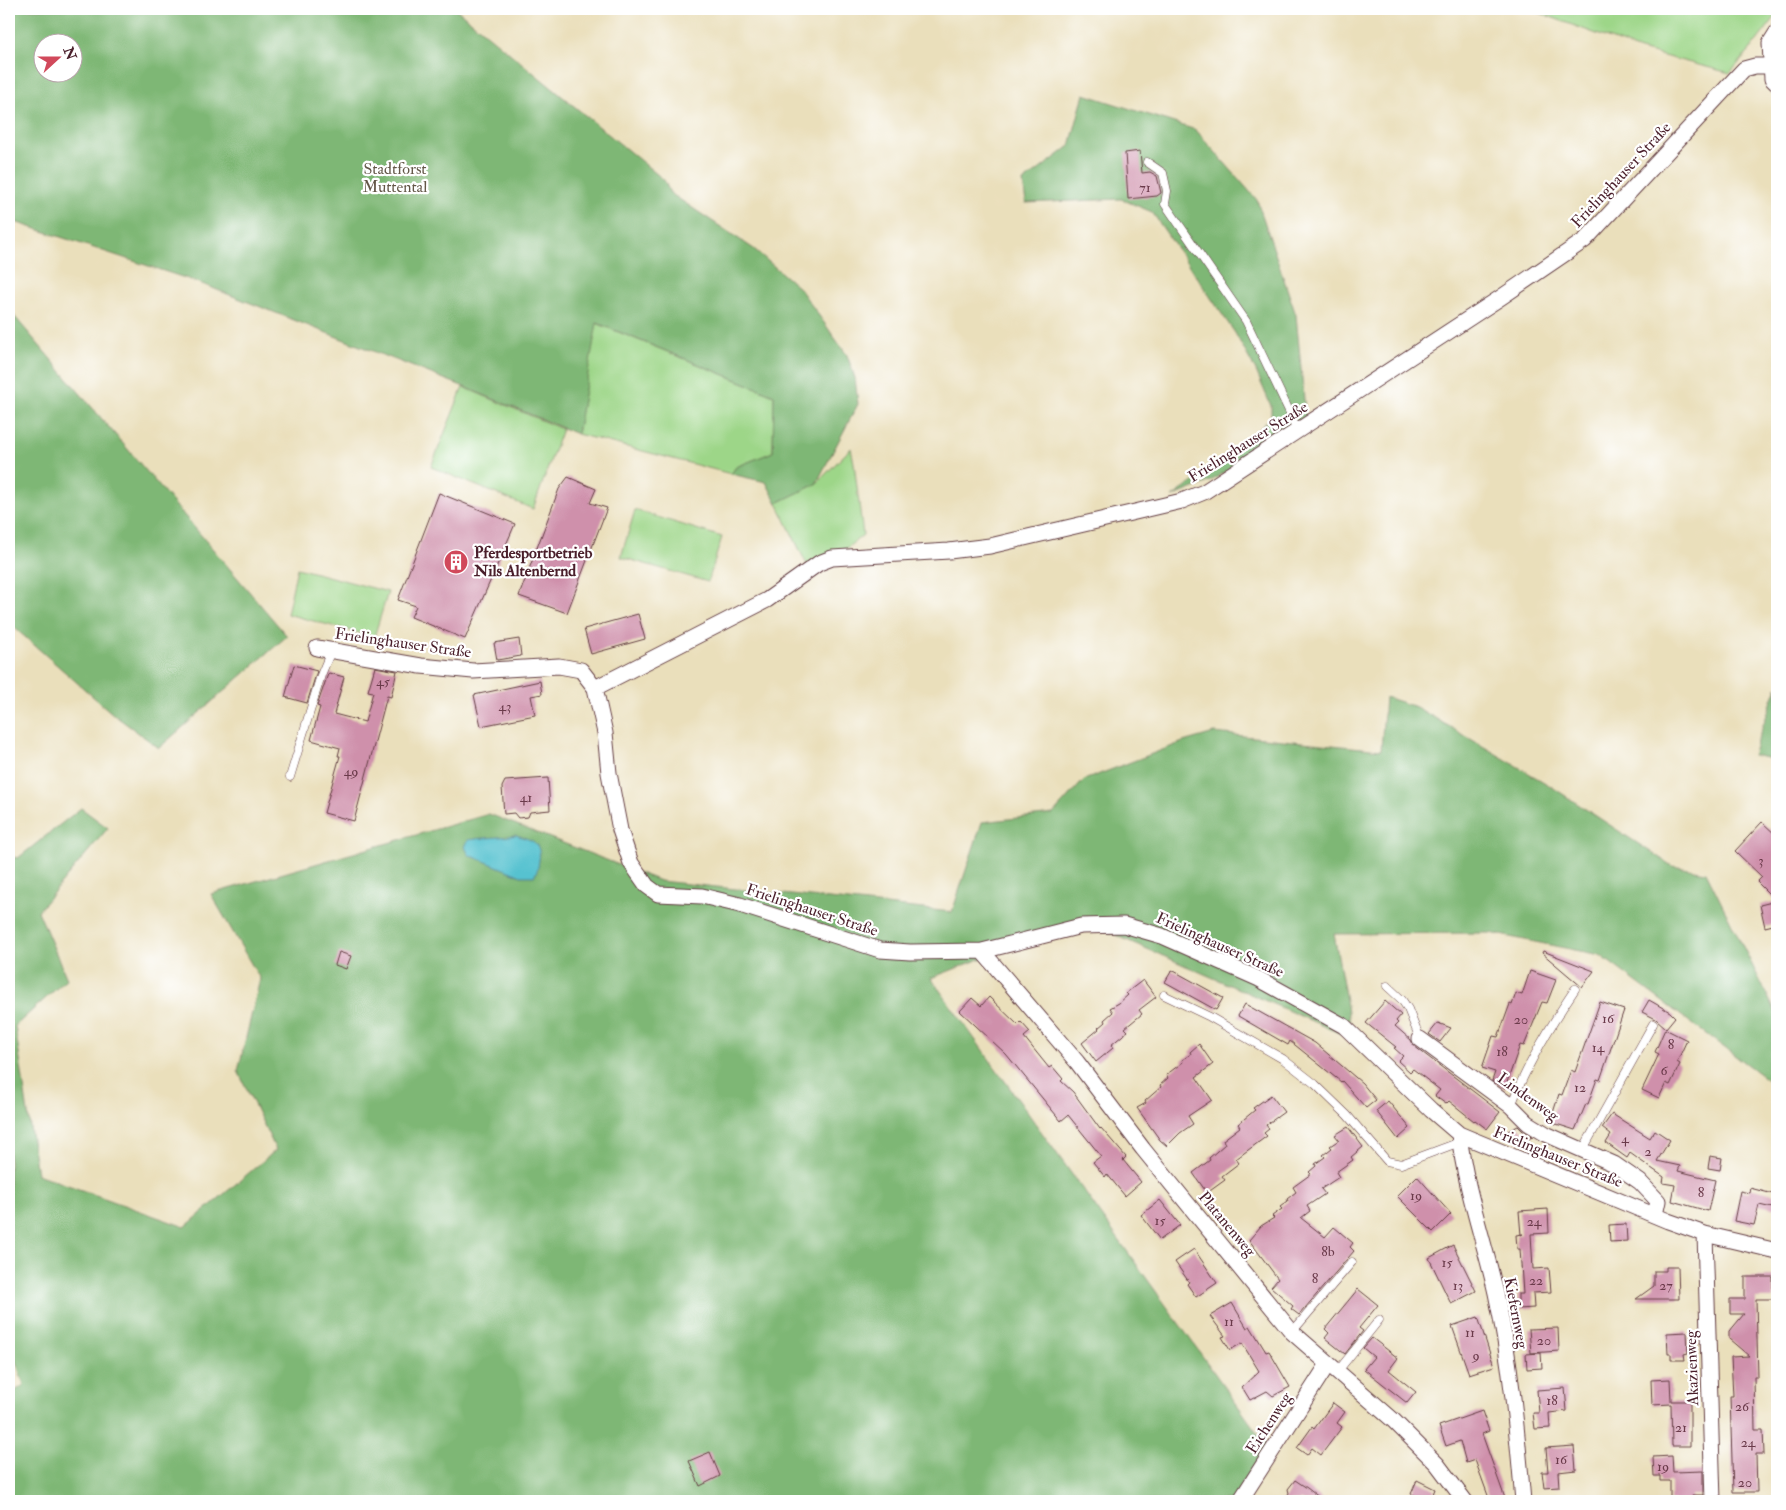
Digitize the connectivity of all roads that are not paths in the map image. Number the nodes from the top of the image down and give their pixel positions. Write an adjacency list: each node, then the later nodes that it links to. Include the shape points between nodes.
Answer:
1 (1777, 32): 2 (street, via 1770,43)
2 (1773, 79): 4 (street, Frielinghauser Straße, via 1755,66 1744,69 1585,240)
3 (1147, 162): 4 (lane, via 1163,173 1167,191 1165,204 1246,321)
4 (1297, 433): 6 (street, Frielinghauser Straße, via 1204,492 1182,501 990,546 832,558 818,564 768,600)
5 (324, 650): 6 (street, Frielinghauser Straße, via 473,671 558,666 581,670); 7 (lane, via 321,675)
6 (595, 688): 8 (street, Frielinghauser Straße, via 620,830 631,863 647,886 658,894 702,896 740,905 880,950)
7 (290, 777)
8 (982, 951): 15 (street, Frielinghauser Straße, via 1081,926 1124,925 1162,936 1259,979 1344,1026); 22 (street, Platanenweg, via 1077,1062 1143,1149)
9 (1387, 986): 13 (lane, via 1408,1009)
10 (1576, 989): 14 (lane, via 1532,1058)
11 (1164, 995): 15 (lane, via 1210,1017 1283,1060 1315,1084 1347,1115 1387,1161 1400,1164)
12 (1652, 1024): 16 (lane)
13 (1420, 1039): 14 (street, Lindenweg)
14 (1511, 1106): 16 (street, Lindenweg, via 1528,1123)
15 (1459, 1138): 17 (street, Frielinghauser Straße); 26 (street, Kiefernweg, via 1496,1295 1514,1402)
16 (1582, 1151): 17 (street, Lindenweg, via 1614,1164 1640,1182 1658,1201)
17 (1655, 1215): 18 (street, Frielinghauser Straße)
18 (1705, 1234): 19 (street, Frielinghauser Straße); 27 (street, Akazienweg)
19 (1777, 1251)
20 (1352, 1262): 22 (lane)
21 (1379, 1320): 23 (lane)
22 (1292, 1332): 23 (street, Platanenweg)
23 (1332, 1368): 24 (street, Eichenweg); 25 (street, Platanenweg, via 1393,1420 1437,1464)
24 (1240, 1501)
25 (1465, 1501)
26 (1523, 1501)
27 (1713, 1501)

